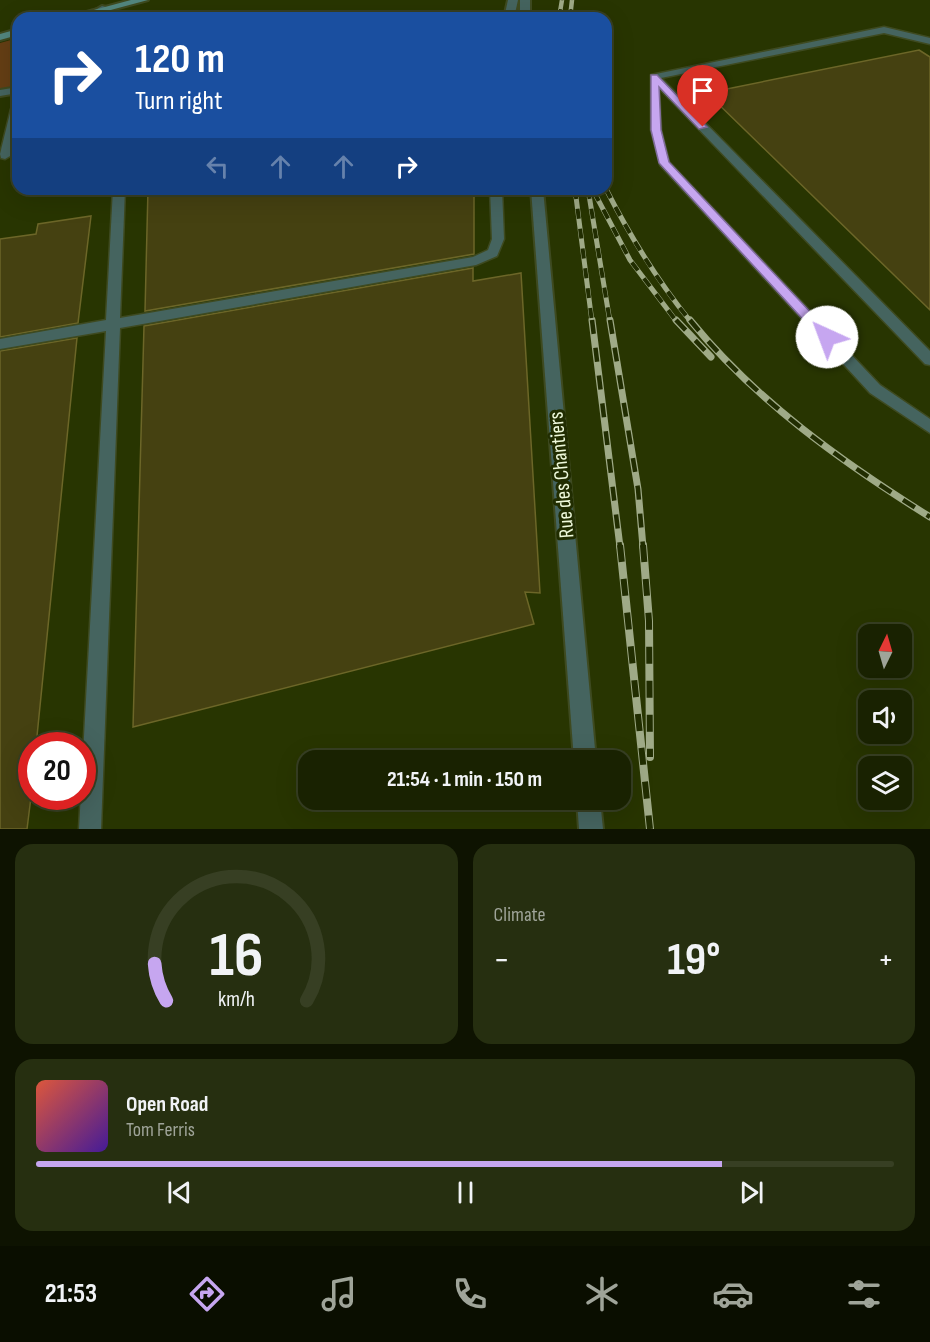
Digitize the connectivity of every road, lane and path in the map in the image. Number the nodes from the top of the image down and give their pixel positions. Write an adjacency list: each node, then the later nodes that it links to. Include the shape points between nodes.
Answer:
1 (143, 0): 2 (main road)
2 (105, 8): 3 (main road); 4 (street)
3 (91, 12)
4 (98, 12)
5 (930, 41): 6 (lane, via 884,30)
6 (654, 77): 14 (lane); 15 (lane, via 656,130 664,163 875,389)
7 (12, 122): 8 (lane)
8 (3, 157)
9 (119, 195): 12 (lane)
10 (496, 195): 12 (lane, via 498,240 493,253 476,261)
11 (538, 195): 16 (street, Rue des Chantiers)
12 (113, 324): 13 (lane); 18 (lane)
13 (0, 344)
14 (930, 360)
15 (930, 427)
16 (584, 750)
17 (590, 810): 19 (street)
18 (90, 829)
19 (591, 829)

